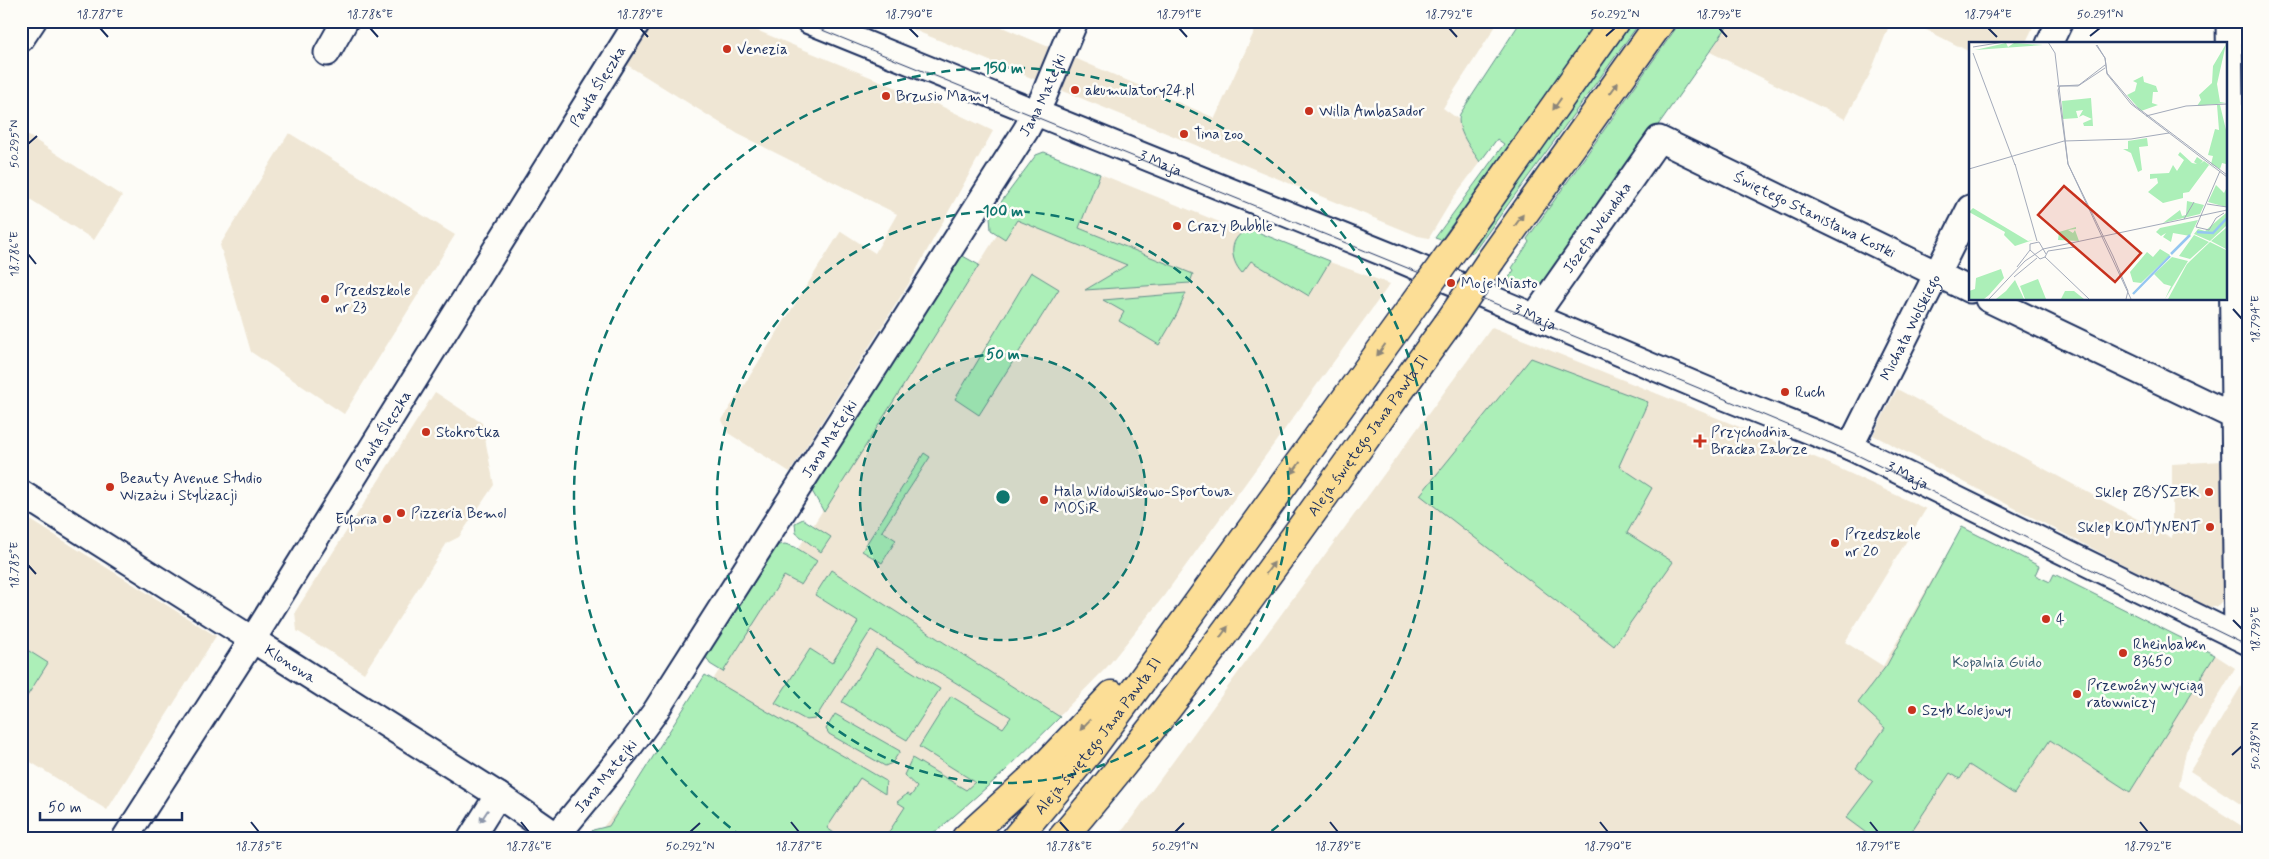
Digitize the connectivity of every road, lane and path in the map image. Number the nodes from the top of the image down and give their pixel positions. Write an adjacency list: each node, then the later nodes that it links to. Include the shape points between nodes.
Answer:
1 (33, 21): 11 (street)
2 (345, 21): 13 (street)
3 (638, 21): 26 (street, Pawła Ślęczka)
4 (810, 21): 10 (street, 3 Maja)
5 (1075, 21): 14 (street, Jana Matejki)
6 (1615, 21): 25 (main road, Aleja świętego Jana Pawła II, one-way to 25, bridge)
7 (1661, 21): 28 (main road, Aleja świętego Jana Pawła II, one-way to 7, bridge, via 1447,325)
8 (2060, 21): 12 (street)
9 (2229, 21): 16 (street)
10 (858, 30): 14 (street, 3 Maja)
11 (21, 39)
12 (2050, 42)
13 (327, 53)
14 (1036, 114): 21 (street, 3 Maja); 30 (street, Jana Matejki, via 660,704)
15 (1659, 139): 18 (street, Świętego Stanisława Kostki); 21 (street, Józefa Weindoka)
16 (2228, 188): 22 (street)
17 (1969, 210): 18 (street, Michała Wolskiego)
18 (1938, 275): 19 (street, Świętego Stanisława Kostki); 23 (street, Michała Wolskiego)
19 (1969, 290)
20 (1990, 300): 22 (street)
21 (1535, 316): 23 (street, 3 Maja)
22 (2233, 416): 27 (street)
23 (1850, 447): 27 (street, 3 Maja)
24 (21, 493): 26 (street, Klonowa)
25 (1212, 585): 33 (main road, one-way to 33, via 1049,762); 34 (main road, Aleja świętego Jana Pawła II, via 1096,742)
26 (253, 639): 29 (street, Klonowa); 31 (street, Pawła Ślęczka)
27 (2242, 639)
28 (1206, 657): 35 (main road, Aleja świętego Jana Pawła II); 36 (main road)
29 (498, 795): 30 (street, Klonowa); 32 (street, one-way to 32)
30 (556, 837)
31 (125, 838)
32 (471, 838)
33 (966, 838)
34 (1016, 838)
35 (1062, 838)
36 (1082, 838)

